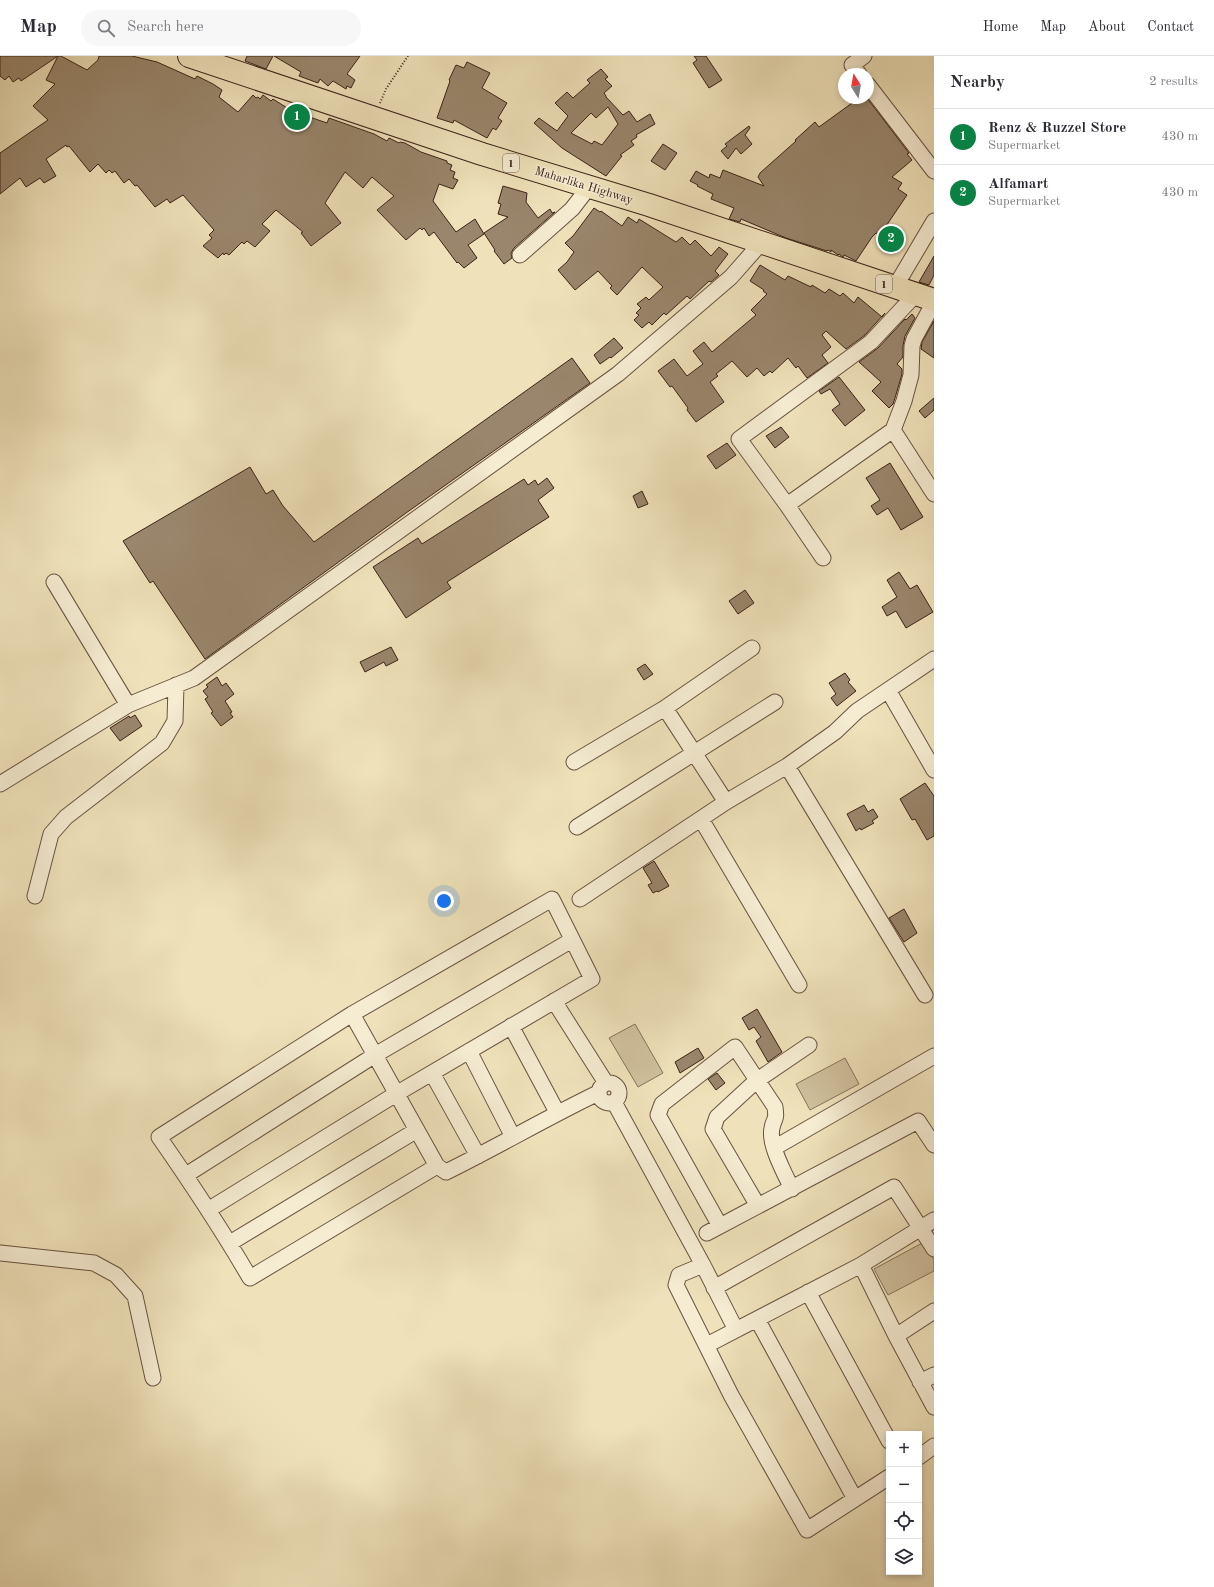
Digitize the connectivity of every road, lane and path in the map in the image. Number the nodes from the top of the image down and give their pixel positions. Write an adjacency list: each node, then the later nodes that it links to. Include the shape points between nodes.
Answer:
1 (408, 56): 6 (path, via 386,89)
2 (864, 56): 4 (street, via 852,65)
3 (197, 57): 6 (highway, Maharlika Highway / 1)
4 (854, 68)
5 (874, 93): 7 (street)
6 (374, 116): 8 (highway, Maharlika Highway / 1, via 482,154)
7 (934, 171)
8 (589, 187): 10 (highway, Maharlika Highway / 1); 11 (street, via 572,209)
9 (934, 221): 12 (street)
10 (761, 243): 12 (highway, Maharlika Highway / 1); 21 (street, via 731,277 618,374 194,678)
11 (520, 255)
12 (895, 288): 13 (highway, Maharlika Highway / 1)
13 (928, 299): 14 (street, via 912,346 911,375); 16 (street, via 739,439)
14 (893, 430): 15 (street); 16 (street)
15 (934, 494)
16 (787, 505): 17 (street)
17 (823, 558)
18 (54, 582): 24 (street)
19 (752, 648): 25 (street)
20 (934, 659): 22 (street)
21 (176, 686): 24 (street); 34 (street, via 175,721 162,743 66,817 51,834)
22 (888, 690): 28 (street, via 857,711 836,732); 29 (street)
23 (775, 702): 26 (street)
24 (128, 705): 30 (street)
25 (665, 708): 26 (street); 27 (street)
26 (694, 753): 31 (street); 33 (street)
27 (574, 762)
28 (787, 766): 31 (street); 38 (street)
29 (934, 770)
30 (0, 784)
31 (726, 802): 32 (street)
32 (701, 819): 35 (street); 37 (street)
33 (577, 827)
34 (35, 896)
35 (580, 899)
36 (572, 940): 39 (street, via 592,980); 40 (street, via 552,899); 44 (street)
37 (799, 985)
38 (925, 995)
39 (554, 1001): 41 (street); 48 (street)
40 (352, 1014): 44 (street); 57 (street, via 159,1137)
41 (511, 1026): 43 (street); 50 (street)
42 (809, 1045): 47 (street)
43 (469, 1051): 46 (street); 52 (street)
44 (375, 1055): 49 (street); 57 (street)
45 (934, 1056): 54 (street)
46 (432, 1073): 49 (street); 55 (street)
47 (756, 1081): 54 (street, via 775,1107 777,1118 772,1128); 59 (street, via 717,1117 713,1129); 62 (street, via 735,1047 662,1104 658,1115)
48 (602, 1088): 50 (street); 68 (street, via 613,1084 618,1089 619,1096 614,1102)
49 (396, 1094): 51 (street); 60 (street)
50 (558, 1112): 52 (street)
51 (418, 1130): 56 (street); 65 (street)
52 (513, 1137): 55 (street)
53 (934, 1145): 58 (street, via 918,1121)
54 (774, 1148): 58 (street)
55 (478, 1156): 56 (street, via 446,1172)
56 (438, 1166): 65 (street, via 250,1278)
57 (186, 1175): 60 (street)
58 (792, 1189): 59 (street)
59 (758, 1206): 62 (street)
60 (208, 1210): 65 (street)
61 (934, 1220): 63 (street)
62 (720, 1226): 64 (street)
63 (920, 1229): 66 (street); 69 (street); 70 (street, via 894,1186)
64 (707, 1233)
65 (230, 1243)
66 (934, 1249)
67 (0, 1253): 78 (street, via 94,1264 116,1275 135,1296)
68 (703, 1265): 70 (street); 76 (street, via 679,1275 676,1285)
69 (861, 1265): 71 (street); 75 (street)
70 (714, 1288): 74 (street)
71 (808, 1292): 73 (street); 81 (street)
72 (934, 1311): 75 (street)
73 (757, 1319): 74 (street); 85 (street)
74 (736, 1330): 76 (street)
75 (896, 1336): 79 (street)
76 (707, 1345): 85 (street, via 731,1395 807,1530)
77 (934, 1375): 79 (street)
78 (153, 1378)
79 (920, 1382): 80 (street)
80 (934, 1407)
81 (886, 1435)
82 (934, 1446): 83 (street)
83 (922, 1455)
84 (886, 1479): 85 (street)
85 (855, 1499)

